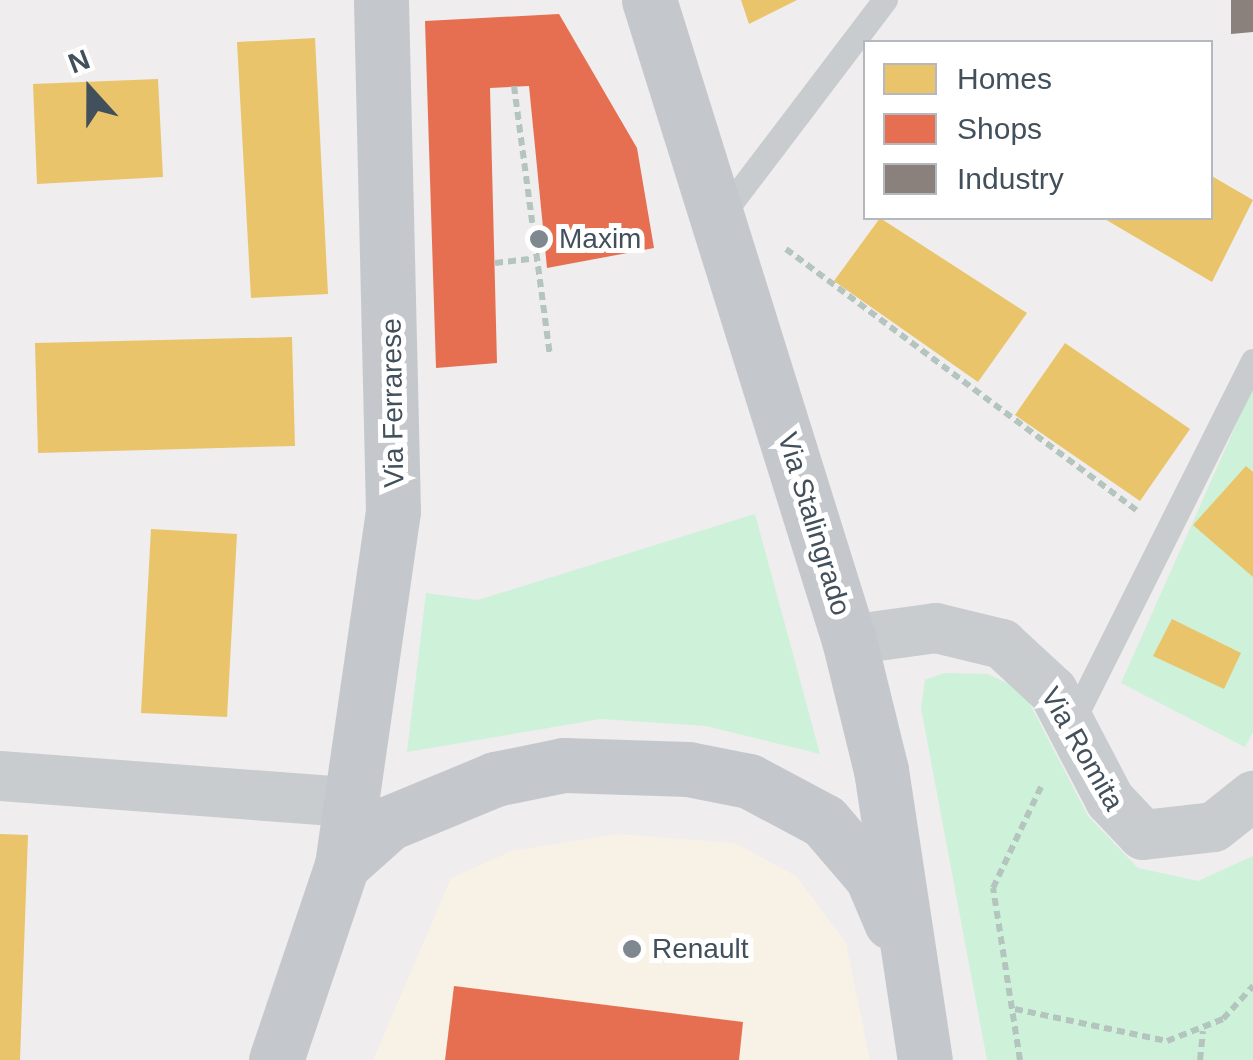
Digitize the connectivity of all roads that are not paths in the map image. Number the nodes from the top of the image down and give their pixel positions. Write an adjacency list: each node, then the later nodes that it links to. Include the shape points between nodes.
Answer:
1 (381, 0): 10 (main road, Via Ferrarese, via 396,468)
2 (650, 0): 4 (main road, Via Stalingrado)
3 (885, 0): 4 (lane)
4 (734, 203): 6 (main road, Via Stalingrado)
5 (1253, 361): 7 (lane, via 1157,537)
6 (849, 640): 7 (street, Via Romita, via 972,630 1024,662); 12 (main road, Via Stalingrado)
7 (1071, 724): 9 (street, Via Romita, via 1110,800 1142,835 1214,827)
8 (0, 776): 10 (street)
9 (1253, 796)
10 (355, 803): 11 (main road, Via Ferrarese)
11 (342, 864): 12 (main road, via 389,823 532,769 618,764 749,781 824,821 872,877); 13 (main road, Via Ferrarese)
12 (922, 1035)
13 (276, 1060)

